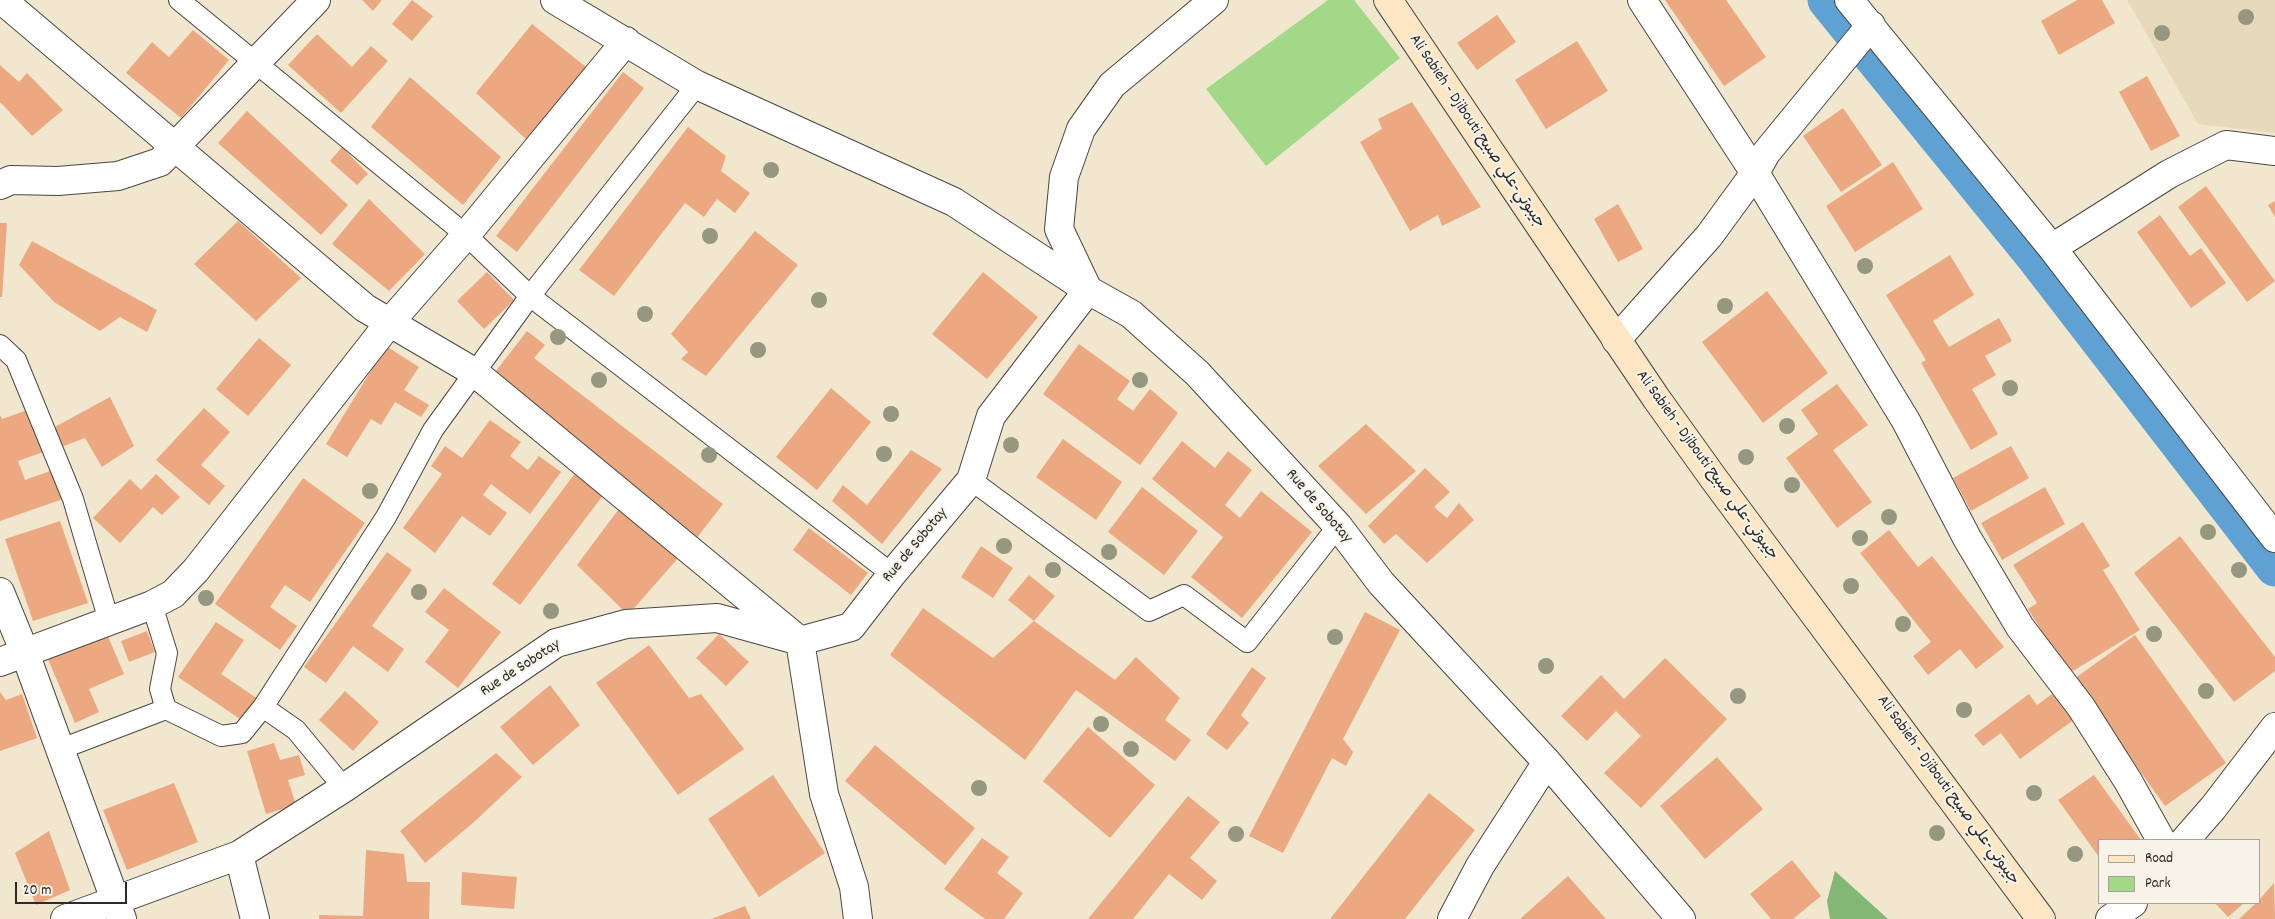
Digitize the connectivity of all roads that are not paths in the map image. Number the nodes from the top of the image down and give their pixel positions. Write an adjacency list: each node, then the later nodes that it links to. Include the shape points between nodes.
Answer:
1 (2, 0): 13 (street)
2 (179, 0): 11 (lane)
3 (316, 0): 11 (street)
4 (555, 0): 10 (street)
5 (1214, 0): 19 (street, via 1112,86 1081,129 1064,177 1059,229)
6 (1388, 0): 22 (main road, Ali Sabieh - Djibouti جيبوتي-علي صبيح)
7 (1642, 0): 15 (street)
8 (1849, 0): 9 (street)
9 (1871, 25): 15 (street, via 1766,153); 18 (street)
10 (626, 41): 12 (street); 17 (street)
11 (257, 62): 13 (street); 17 (lane)
12 (697, 85): 19 (street, via 954,202); 20 (lane)
13 (175, 146): 16 (street, via 160,162 118,176 58,181 12,180); 21 (street, via 365,308)
14 (2275, 151): 18 (street, via 2226,145 2169,174)
15 (1755, 173): 22 (street, via 1709,236); 40 (street, via 1906,422 1967,538 2020,627 2081,707)
16 (0, 185)
17 (466, 235): 20 (lane); 21 (street)
18 (2052, 248): 27 (street)
19 (1088, 290): 25 (street, Rue de Sobotay, via 991,416); 26 (street, Rue de Sobotay, via 1131,314 1197,373)
20 (530, 296): 24 (lane); 28 (lane)
21 (390, 322): 24 (street); 30 (street, via 196,570 173,594)
22 (1616, 340): 50 (main road, Ali Sabieh - Djibouti جيبوتي-علي صبيح, via 1719,486)
23 (0, 345): 31 (lane, via 16,360 73,499)
24 (474, 372): 32 (street); 34 (lane, via 433,430 386,517)
25 (971, 480): 26 (lane, via 1149,611 1184,595 1247,642); 28 (street, Rue de Sobotay)
26 (1338, 526): 38 (street, Rue de Sobotay, via 1381,583)
27 (2275, 538)
28 (892, 574): 32 (street, Rue de Sobotay, via 851,627)
29 (0, 592): 33 (street)
30 (152, 605): 31 (street); 35 (lane, via 167,653 160,689)
31 (109, 621): 33 (street)
32 (800, 641): 39 (street, Rue de Sobotay, via 717,618 626,624 556,642); 47 (street, via 824,794 854,887)
33 (12, 657): 37 (street)
34 (263, 707): 35 (lane, via 242,733 221,736); 39 (lane, via 296,730)
35 (166, 709): 37 (lane)
36 (2275, 727): 41 (street)
37 (61, 749): 44 (street)
38 (1547, 762): 48 (street, via 1480,866); 49 (street, Rue de Sobotay)
39 (344, 788): 42 (street, Rue de Sobotay)
40 (2160, 839)
41 (2186, 839)
42 (239, 854): 44 (street, Rue de Sobotay); 46 (street)
43 (2132, 904): 51 (street)
44 (119, 910): 45 (street, Rue de Sobotay)
45 (65, 919)
46 (255, 919)
47 (858, 919)
48 (1452, 919)
49 (1681, 919)
50 (2041, 919)
51 (2110, 919)

